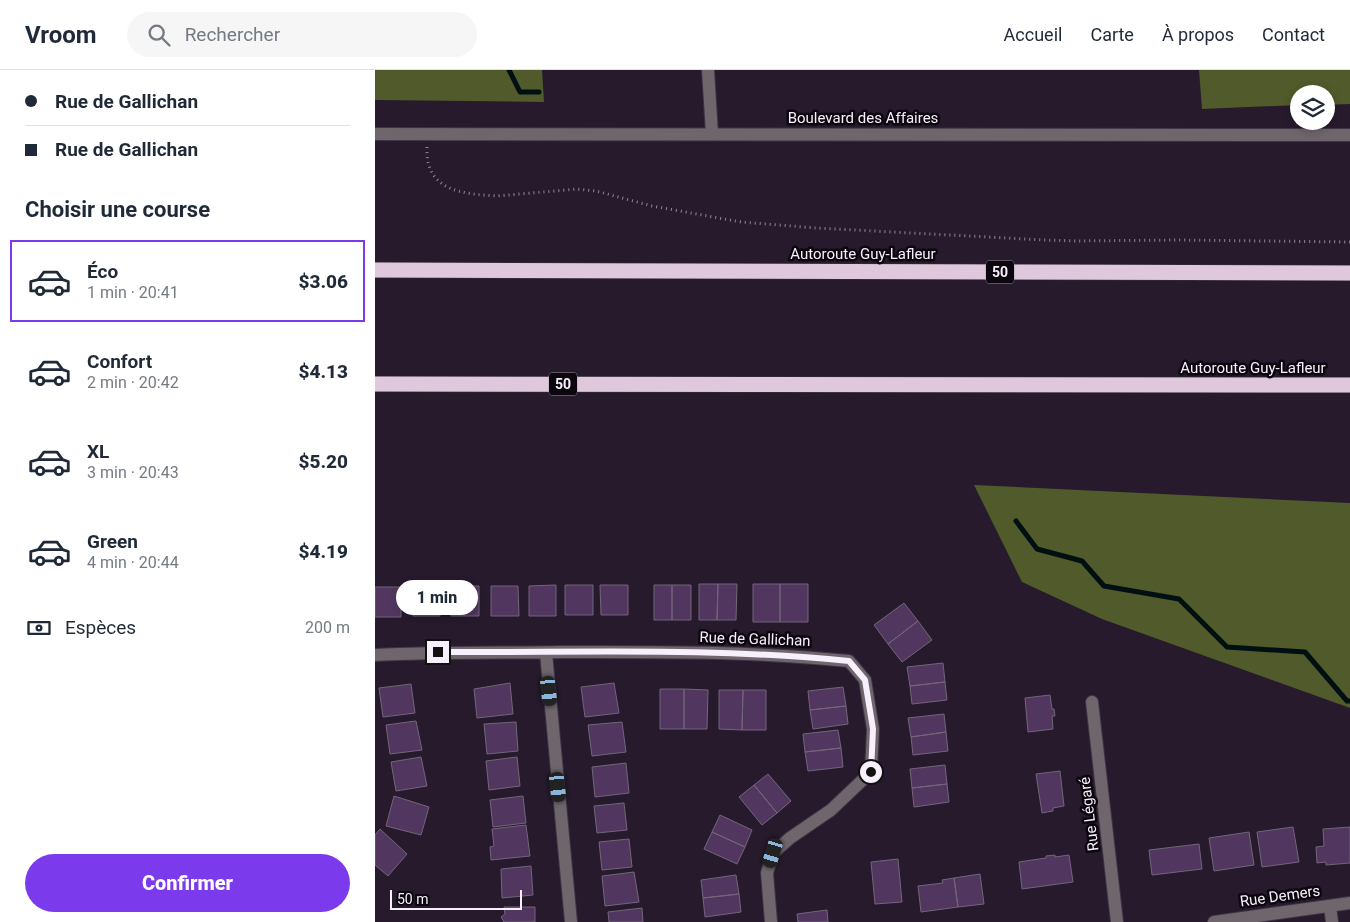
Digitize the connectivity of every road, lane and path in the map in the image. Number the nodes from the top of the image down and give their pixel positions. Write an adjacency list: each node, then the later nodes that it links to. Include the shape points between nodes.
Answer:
1 (708, 70): 4 (street)
2 (375, 134): 3 (street, Boulevard des Affaires)
3 (428, 134): 4 (street, Boulevard des Affaires); 6 (path, via 430,173 448,187 483,196 577,189 741,222 816,228 1076,241)
4 (712, 134): 5 (street, Boulevard des Affaires)
5 (1350, 135)
6 (1350, 242)
7 (375, 270): 8 (highway, Autoroute Guy-Lafleur / 50)
8 (1350, 273)
9 (375, 384): 10 (highway, Autoroute Guy-Lafleur / 50)
10 (1350, 385)
11 (546, 652): 12 (street, Rue de Gallichan); 16 (street); 17 (street, Rue de Gallichan, via 813,657 849,661 865,680 873,729 871,772 831,810 773,853 767,873)
12 (375, 654)
13 (1092, 702): 18 (street, Rue Légaré)
14 (1350, 903): 15 (street, Rue Demers)
15 (1330, 906): 19 (street, Rue Demers); 20 (street)
16 (571, 922)
17 (771, 922)
18 (1117, 922)
19 (1214, 922)
20 (1332, 922)

